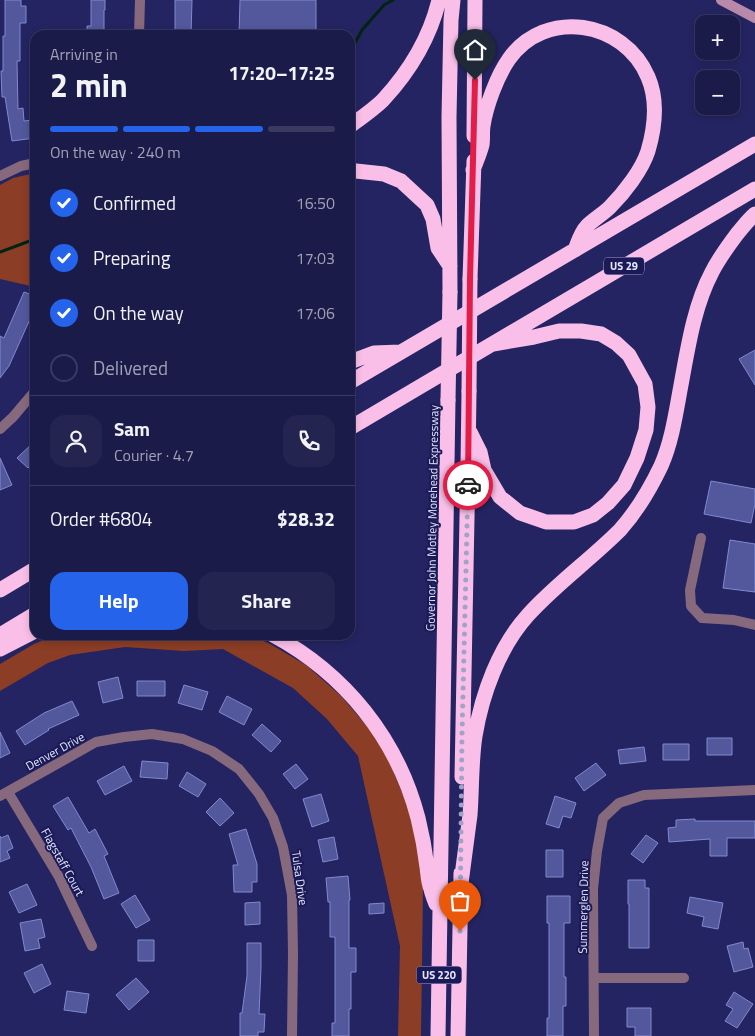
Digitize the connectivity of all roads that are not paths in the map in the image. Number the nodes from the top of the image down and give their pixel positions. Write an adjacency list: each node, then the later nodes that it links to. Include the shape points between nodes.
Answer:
1 (140, 0): 7 (street)
2 (439, 0): 8 (highway, via 420,50 404,75 382,101)
3 (453, 0): 17 (highway, Governor John Motley Morehead Expressway / US 220, via 449,116)
4 (475, 0): 11 (highway, US 220)
5 (721, 0): 6 (main road)
6 (755, 18)
7 (139, 30)
8 (355, 122)
9 (755, 144): 16 (highway)
10 (30, 164): 13 (street)
11 (474, 170): 16 (highway, via 491,97 505,66 521,46 549,30 567,27 596,30 622,42 633,52 648,77 654,123 647,153 639,169 610,208 585,227); 24 (highway, US 220, bridge)
12 (355, 171): 17 (highway, via 384,174 401,180 427,205 438,248)
13 (0, 176)
14 (755, 189): 18 (highway, US 29)
15 (755, 214): 38 (highway, via 726,248 711,273 698,307 670,440 651,486 620,529 527,616 492,675 475,735 470,814)
16 (574, 250): 19 (highway)
17 (450, 266): 39 (highway, Governor John Motley Morehead Expressway / US 220, bridge)
18 (493, 344): 23 (highway, US 29); 24 (highway, via 559,331 601,334 629,355 645,384 646,430 624,485 608,503 593,515 574,522 546,522 520,513 500,497 484,470 480,452)
19 (401, 352): 20 (highway, via 374,353); 21 (highway)
20 (355, 360)
21 (355, 379)
22 (30, 397): 25 (street)
23 (355, 425)
24 (468, 429): 38 (highway, US 220)
25 (0, 430)
26 (701, 538): 30 (street, via 690,590 691,606 702,618)
27 (30, 572): 28 (highway)
28 (0, 590)
29 (30, 617): 32 (highway)
30 (755, 625)
31 (30, 634): 34 (highway)
32 (0, 635)
33 (281, 640): 39 (highway, via 327,672 362,706 403,772 418,819 430,888)
34 (0, 649)
35 (212, 751): 37 (street, Denver Drive, via 183,739 152,734 96,742); 43 (street, Tulsa Drive, via 239,770 259,794 283,847 292,895)
36 (755, 790): 41 (street, Summerglen Drive, via 644,795 619,803 603,818 593,889)
37 (4, 794): 40 (street, Flagstaff Court, via 60,877)
38 (460, 883): 45 (highway, US 220)
39 (440, 914): 44 (highway, Governor John Motley Morehead Expressway / US 220)
40 (92, 946)
41 (594, 978): 42 (street); 46 (street, Summerglen Drive)
42 (684, 978)
43 (292, 1036)
44 (438, 1036)
45 (458, 1036)
46 (594, 1036)

